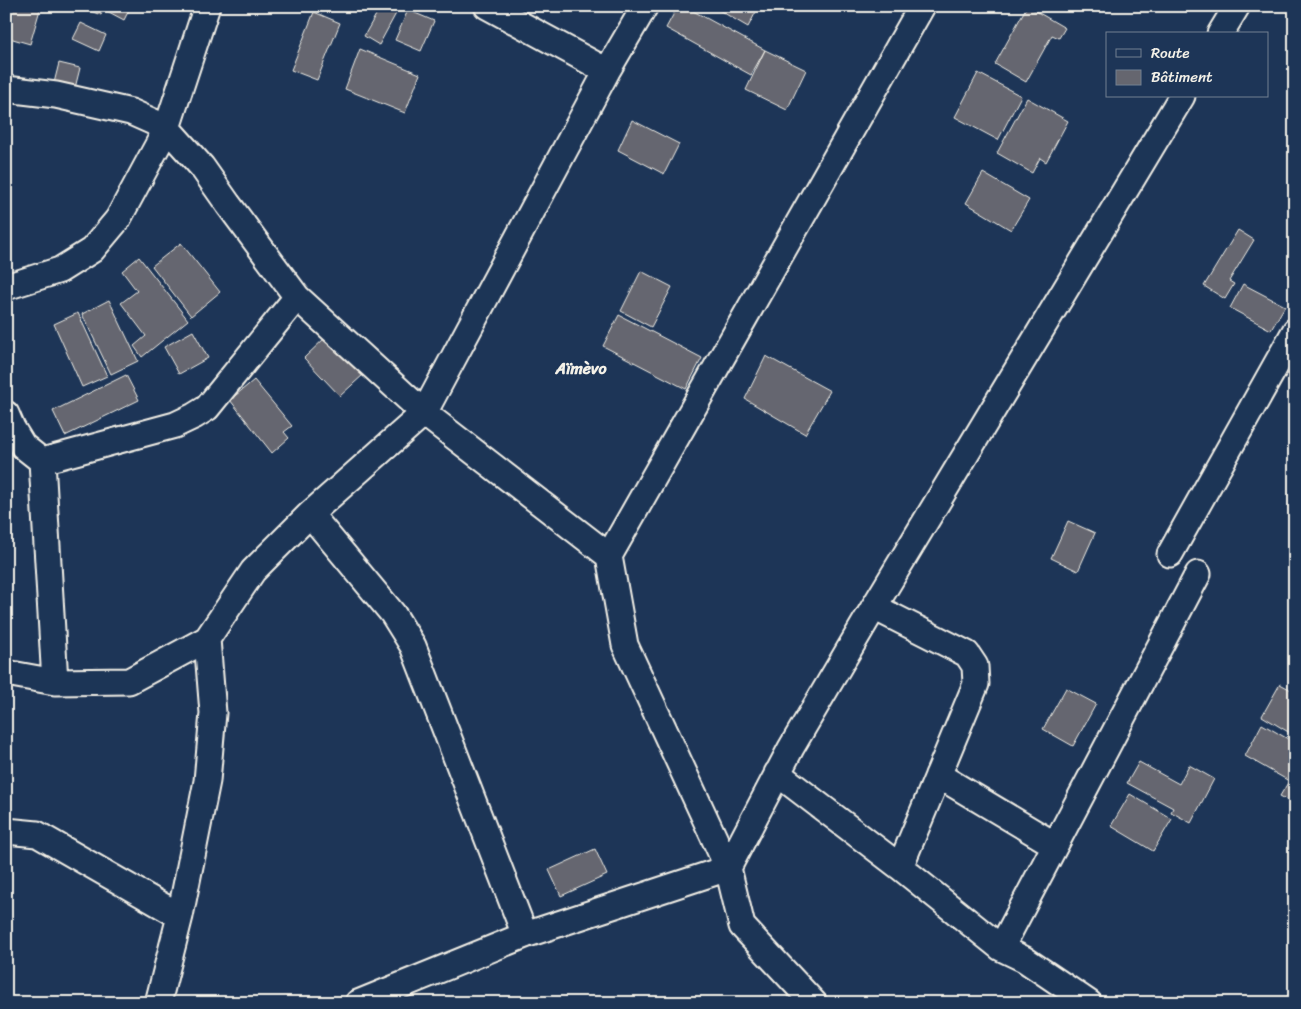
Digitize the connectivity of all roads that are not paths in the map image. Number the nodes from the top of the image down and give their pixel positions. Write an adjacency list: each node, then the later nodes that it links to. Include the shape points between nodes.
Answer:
1 (207, 6): 10 (street)
2 (487, 6): 7 (street)
3 (645, 6): 7 (street)
4 (922, 6): 19 (street)
5 (1237, 6): 6 (street)
6 (1221, 32)
7 (607, 72): 14 (street)
8 (6, 89): 10 (street, via 56,95 130,112)
9 (1181, 98): 21 (street)
10 (167, 128): 11 (street, via 118,219 92,250 60,270); 12 (street, via 202,167)
11 (6, 287)
12 (297, 297): 14 (street); 16 (street, via 207,408 176,426)
13 (1295, 331): 18 (street)
14 (424, 413): 17 (street); 19 (street)
15 (6, 414): 16 (street, via 23,446)
16 (42, 461): 24 (street)
17 (310, 514): 22 (street, via 253,571); 32 (street, via 393,614 413,646)
18 (1170, 554)
19 (609, 556): 30 (street, via 625,645)
20 (1198, 574): 28 (street)
21 (874, 607): 25 (street); 26 (street, via 967,654 975,666 976,684)
22 (207, 639): 24 (street, via 129,681); 31 (street, via 213,713 208,771)
23 (6, 673): 24 (street)
24 (55, 682)
25 (777, 773): 29 (street); 30 (street)
26 (938, 776): 28 (street); 29 (street)
27 (6, 831): 31 (street, via 37,834)
28 (1055, 845): 33 (street)
29 (900, 867): 33 (street)
30 (728, 868): 32 (street); 36 (street, via 742,926)
31 (180, 916): 34 (street)
32 (525, 935): 35 (street)
33 (1001, 948): 37 (street, via 1024,959)
34 (158, 1003)
35 (358, 1003)
36 (814, 1003)
37 (1089, 1003)

